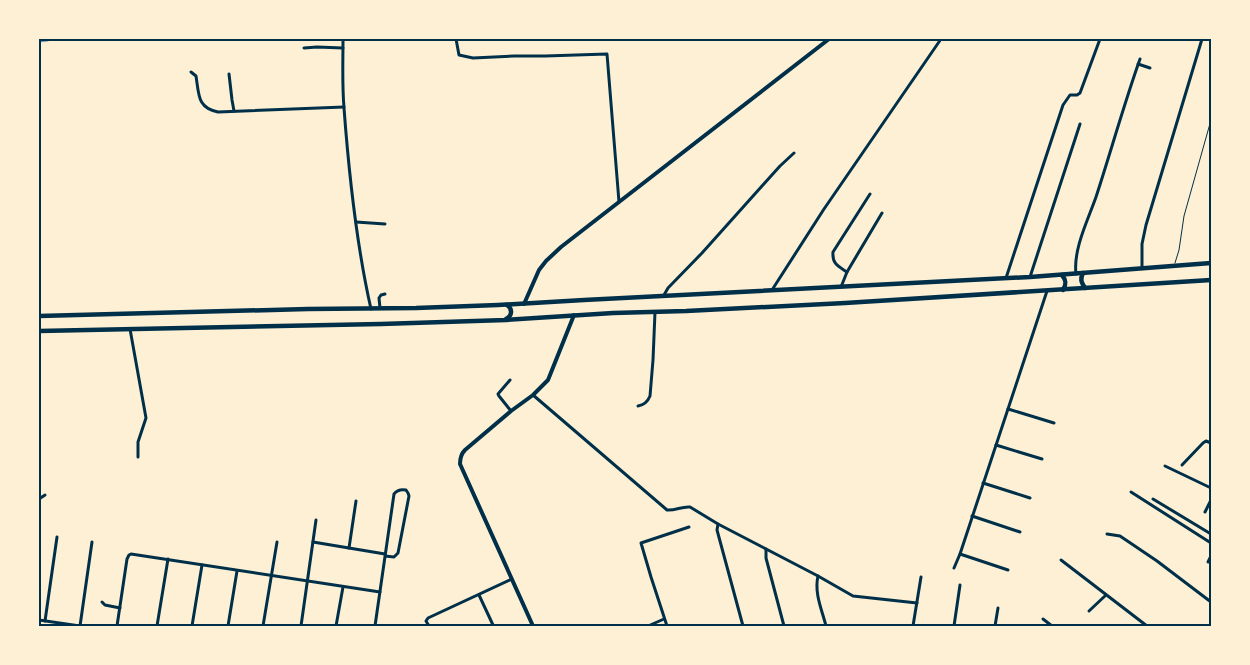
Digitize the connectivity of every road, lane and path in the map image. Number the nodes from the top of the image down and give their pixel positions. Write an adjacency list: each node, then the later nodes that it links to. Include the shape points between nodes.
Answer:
1 (343, 39): 8 (street)
2 (456, 39): 20 (street, via 458,54 473,58 607,54)
3 (829, 39): 20 (street)
4 (941, 39): 36 (street)
5 (1100, 39): 32 (street, via 1080,93 1070,95 1063,105)
6 (1202, 39): 26 (street, via 1146,225)
7 (304, 48): 8 (street)
8 (343, 48): 14 (street)
9 (1140, 59): 10 (street)
10 (1138, 64): 11 (street); 29 (street, via 1078,247 1074,265)
11 (1150, 68)
12 (190, 72): 15 (street, via 196,76 202,104 212,111)
13 (229, 74): 15 (street)
14 (344, 107): 15 (street); 22 (street)
15 (234, 111)
16 (1211, 120): 25 (lane, via 1184,216)
17 (1080, 124): 31 (street)
18 (794, 153): 40 (street)
19 (870, 194): 27 (street, via 833,252 835,264)
20 (619, 202): 41 (street, via 546,261)
21 (882, 214): 27 (street)
22 (356, 222): 23 (street); 43 (street)
23 (385, 224)
24 (1211, 263): 25 (main road)
25 (1174, 266): 26 (main road)
26 (1142, 268): 28 (main road)
27 (846, 272): 34 (street)
28 (1083, 273): 29 (main road); 35 (main road, via 1081,281)
29 (1076, 274): 30 (main road)
30 (1062, 275): 31 (main road); 37 (main road, via 1066,281)
31 (1030, 277): 32 (main road)
32 (1006, 278): 34 (main road)
33 (1211, 280): 35 (main road)
34 (841, 287): 36 (main road)
35 (1085, 288): 37 (main road)
36 (771, 290): 40 (main road)
37 (1063, 290): 38 (main road)
38 (1046, 291): 45 (main road); 54 (street)
39 (386, 294): 44 (street, via 379,298)
40 (664, 296): 41 (main road)
41 (524, 304): 42 (main road)
42 (507, 305): 44 (main road); 48 (main road, via 512,313)
43 (371, 309): 44 (main road); 47 (main road)
44 (380, 309)
45 (655, 312): 46 (main road); 53 (street, via 650,396 642,406)
46 (574, 315): 48 (main road); 52 (street, via 548,380)
47 (39, 316)
48 (506, 320): 49 (main road)
49 (130, 329): 50 (main road); 59 (street, via 146,418 138,442)
50 (39, 331)
51 (510, 380): 55 (street, via 498,396)
52 (533, 395): 55 (street); 75 (street, via 667,510 692,508)
53 (638, 406)
54 (1008, 409): 56 (street); 58 (street)
55 (511, 411): 100 (street, via 465,450 460,464)
56 (1054, 423)
57 (1211, 443): 61 (street, via 1203,443)
58 (996, 445): 60 (street); 63 (street)
59 (138, 457)
60 (1042, 459)
61 (1182, 465)
62 (1165, 466): 64 (street)
63 (984, 482): 68 (street); 73 (street)
64 (1211, 488)
65 (1131, 492): 84 (street)
66 (45, 495): 67 (street)
67 (39, 498)
68 (1030, 498)
69 (1152, 499): 79 (street)
70 (1211, 500): 72 (street)
71 (356, 501): 85 (street)
72 (1205, 512)
73 (972, 516): 77 (street); 87 (street)
74 (316, 520): 83 (street)
75 (718, 524): 86 (street); 131 (street)
76 (689, 526): 113 (street, via 641,543)
77 (1020, 532)
78 (1107, 534): 108 (street, via 1120,536)
79 (1211, 534)
80 (57, 537): 116 (street)
81 (92, 542): 118 (street)
82 (277, 542): 97 (street)
83 (313, 542): 85 (street); 101 (street)
84 (1211, 543)
85 (349, 548): 88 (street)
86 (766, 549): 98 (street); 132 (street)
87 (960, 554): 94 (street); 95 (street)
88 (385, 555): 88 (street, via 394,557 398,553 409,496 406,490 398,490 394,494); 104 (street)
89 (1211, 556): 92 (street)
90 (168, 560): 93 (street); 110 (street, via 129,555); 120 (street)
91 (1061, 560): 106 (street)
92 (1208, 562)
93 (202, 565): 96 (street); 121 (street)
94 (954, 568)
95 (1008, 570)
96 (237, 571): 97 (street); 122 (street)
97 (271, 576): 101 (street); 123 (street)
98 (818, 576): 109 (street, via 853,596); 133 (street, via 817,592)
99 (921, 578): 109 (street)
100 (513, 579): 105 (street); 128 (street)
101 (308, 581): 103 (street); 124 (street)
102 (960, 585): 135 (street)
103 (343, 587): 104 (street); 125 (street)
104 (380, 592): 126 (street)
105 (479, 595): 117 (street); 127 (street, via 428,618)
106 (1106, 595): 112 (street); 138 (street)
107 (102, 602): 110 (street)
108 (1211, 602)
109 (917, 603): 134 (street)
110 (120, 608): 119 (street)
111 (998, 608): 136 (street)
112 (1090, 611)
113 (664, 618): 129 (street); 130 (street)
114 (1043, 619): 137 (street)
115 (39, 620): 116 (street)
116 (45, 621): 118 (street)
117 (493, 625)
118 (80, 626)
119 (117, 626)
120 (156, 626)
121 (192, 626)
122 (228, 626)
123 (263, 626)
124 (300, 626)
125 (336, 626)
126 (375, 626)
127 (428, 626)
128 (533, 626)
129 (648, 626)
130 (667, 626)
131 (742, 626)
132 (784, 626)
133 (826, 626)
134 (913, 626)
135 (954, 626)
136 (995, 626)
137 (1052, 626)
138 (1147, 626)

